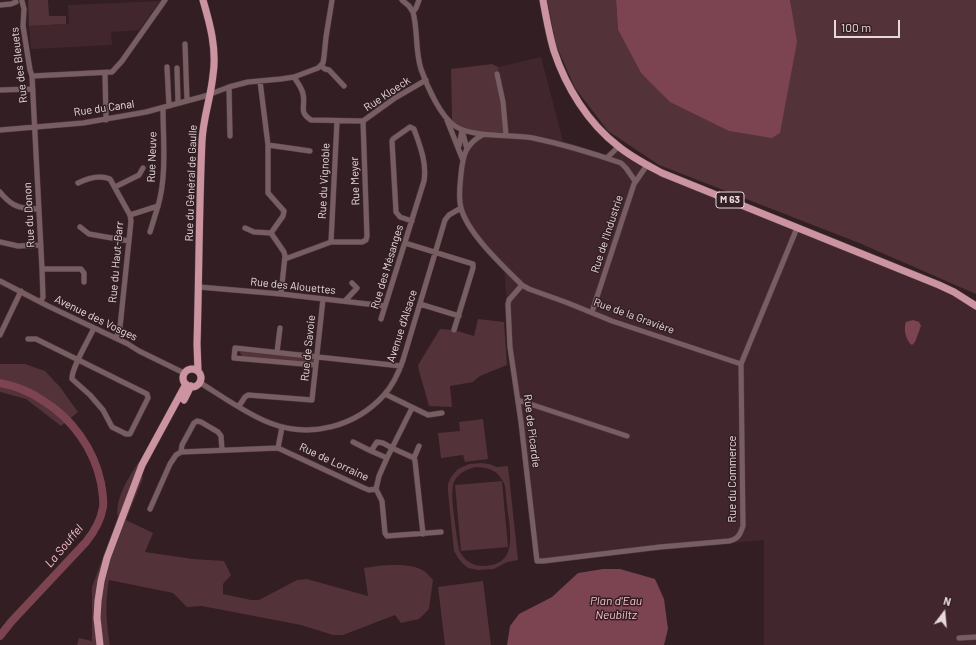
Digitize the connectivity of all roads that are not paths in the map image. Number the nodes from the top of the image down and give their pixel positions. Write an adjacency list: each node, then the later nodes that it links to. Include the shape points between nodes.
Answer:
1 (165, 0): 15 (street, via 122,61 112,72)
2 (203, 0): 25 (main road, Rue du Général de Gaulle, via 210,23 214,54)
3 (332, 0): 12 (street)
4 (402, 0): 10 (street)
5 (419, 0): 10 (street)
6 (542, 0): 41 (main road, M 63, via 553,49 566,81 592,122)
7 (15, 1): 8 (street); 9 (street)
8 (22, 1): 17 (street, Rue des Bleuets, via 23,26)
9 (0, 5)
10 (413, 12): 19 (street, via 420,64)
11 (185, 44): 26 (street)
12 (321, 66): 18 (street, Rue du Canal); 21 (street, via 329,70)
13 (167, 67): 28 (street, Rue Neuve)
14 (177, 68): 27 (street)
15 (105, 73): 17 (street); 30 (street)
16 (497, 74): 37 (street)
17 (32, 76): 23 (street, Rue des Bleuets)
18 (294, 76): 20 (street, Rue du Canal, via 281,80); 31 (street, Rue Kloeck, via 304,96 305,116 310,120)
19 (426, 80): 29 (street, via 435,101); 32 (street, Rue Kloeck)
20 (260, 81): 22 (street, Rue du Canal); 39 (street)
21 (344, 86)
22 (229, 87): 25 (street, Rue du Canal); 38 (street)
23 (33, 89): 24 (street); 33 (street, Rue des Bleuets)
24 (2, 90)
25 (209, 94): 26 (street, Rue du Canal); 74 (main road, Rue du Général de Gaulle, via 202,142)
26 (187, 101): 27 (street, Rue du Canal)
27 (178, 103): 28 (street, Rue du Canal)
28 (166, 107): 30 (street, Rue du Canal); 52 (street, Rue Neuve, via 164,166)
29 (447, 119): 35 (street); 40 (street)
30 (106, 120): 33 (street, Rue du Canal)
31 (337, 121): 32 (street, Rue Kloeck); 64 (street, Rue du Vignoble)
32 (363, 121): 64 (street, Rue Meyer, via 366,240)
33 (35, 126): 34 (street, Rue du Canal); 54 (street, Rue du Donon)
34 (0, 130)
35 (462, 130): 36 (street); 40 (street); 42 (street)
36 (484, 134): 37 (street); 42 (street, via 475,139)
37 (506, 135): 45 (street, via 532,138)
38 (230, 136)
39 (268, 145): 43 (street); 61 (street, via 268,193 284,211)
40 (458, 146): 44 (street)
41 (618, 147): 45 (street); 46 (main road, M 63)
42 (467, 149): 44 (street)
43 (310, 151)
44 (462, 158): 53 (street)
45 (607, 158): 48 (street, via 621,163)
46 (647, 165): 48 (street, Rue de l'Industrie); 59 (main road, M 63)
47 (142, 168): 50 (street, via 139,175)
48 (635, 181): 83 (street, Rue de l'Industrie)
49 (78, 183): 50 (street, Rue du Haut-Barr, via 90,177 106,177)
50 (115, 188): 55 (street, Rue du Haut-Barr)
51 (0, 192): 54 (street, via 15,206)
52 (158, 206): 55 (street); 60 (street, Rue Neuve)
53 (461, 208): 67 (street, Avenue d'Alsace, via 446,219); 73 (street, Rue de la Gravière, via 469,228)
54 (39, 209): 66 (street, Rue du Donon)
55 (130, 214): 62 (street, Rue du Haut-Barr)
56 (412, 221): 56 (street, Rue des Mésanges, via 424,181 425,168 414,129 410,127 392,141 396,212 400,217); 65 (street, Rue des Mésanges)
57 (80, 227): 62 (street, via 89,234)
58 (245, 228): 61 (street, via 254,232)
59 (797, 228): 82 (main road, M 63, via 939,284); 96 (street, Rue du Commerce)
60 (150, 232)
61 (271, 233): 68 (street, via 284,252)
62 (129, 241): 91 (street, Rue du Haut-Barr, via 120,327)
63 (0, 242): 66 (street, via 18,246)
64 (331, 242): 68 (street)
65 (405, 243): 67 (street); 81 (street, Rue des Mésanges)
66 (41, 245): 69 (street, Rue du Donon)
67 (436, 252): 80 (street, Avenue d'Alsace); 84 (street, via 472,264)
68 (285, 259): 76 (street)
69 (42, 269): 71 (street, via 81,269 84,273); 78 (street, Rue du Donon)
70 (0, 281): 75 (street, Avenue des Vosges)
71 (84, 282)
72 (352, 283): 79 (street, via 356,288)
73 (522, 285): 83 (street, Rue de la Gravière); 104 (street, Rue de Picardie, via 508,304 510,347)
74 (199, 287): 76 (street, Rue des Alouettes); 92 (main road, Rue du Général de Gaulle)
75 (21, 291): 78 (street, Avenue des Vosges); 89 (street)
76 (281, 294): 77 (street, Rue des Alouettes)
77 (323, 299): 79 (street, Rue des Alouettes); 94 (street, Rue de Savoie)
78 (41, 301): 86 (street, Avenue des Vosges)
79 (345, 301): 81 (street, Rue des Alouettes)
80 (420, 304): 84 (street); 98 (street, Avenue d'Alsace)
81 (386, 306): 85 (street, Rue des Mésanges)
82 (976, 306)
83 (592, 312): 96 (street, Rue de la Gravière)
84 (459, 316): 88 (street)
85 (382, 319)
86 (94, 328): 91 (street, Avenue des Vosges); 95 (street)
87 (280, 328): 93 (street)
88 (454, 330)
89 (0, 335)
90 (28, 338): 95 (street, via 36,338)
91 (116, 338): 99 (street, Avenue des Vosges, via 139,351)
92 (197, 344): 99 (main road, Rue du Général de Gaulle); 100 (main road, Rue du Général de Gaulle)
93 (277, 352): 94 (street); 97 (street, via 235,348 234,358)
94 (316, 357): 97 (street, Rue de Savoie); 98 (street)
95 (79, 360): 95 (street, via 72,379 103,410 112,427 130,434 148,398 147,394)
96 (741, 364): 123 (street, Rue du Commerce, via 743,526 741,534 736,539)
97 (315, 365): 105 (street, Rue de Savoie, via 312,400 248,395)
98 (401, 366): 103 (street, Avenue d'Alsace)
99 (187, 371): 100 (main road); 102 (main road, via 183,380)
100 (198, 371): 101 (main road)
101 (200, 382): 102 (main road); 105 (street, Avenue d'Alsace)
102 (189, 385): 126 (main road, via 136,482 116,534 101,581 97,611)
103 (385, 394): 106 (street); 108 (street, Avenue d'Alsace, via 366,411 337,425 318,430)
104 (518, 400): 109 (street); 123 (street, Rue de Picardie)
105 (239, 406): 108 (street, Avenue d'Alsace, via 260,419)
106 (412, 408): 107 (street, via 428,416); 113 (street)
107 (442, 413)
108 (282, 427): 112 (street)
109 (627, 436)
110 (353, 442): 115 (street)
111 (419, 446): 118 (street)
112 (278, 448): 114 (street, Rue de Lorraine); 119 (street, Rue de Lorraine, via 364,488)
113 (392, 448): 115 (street, via 378,442); 117 (street); 118 (street)
114 (222, 450): 116 (street, Rue de Lorraine); 116 (street, via 221,436 218,432 198,421 194,423)
115 (371, 451): 117 (street)
116 (181, 452): 120 (street, via 170,464)
117 (387, 458): 119 (street)
118 (414, 458): 122 (street)
119 (376, 489): 122 (street, Rue de Lorraine, via 382,501 386,535 391,537)
120 (150, 509)
121 (441, 532): 122 (street, Rue de Lorraine)
122 (423, 534)
123 (537, 561)
124 (976, 637): 125 (street)
125 (959, 638)
126 (100, 645)

